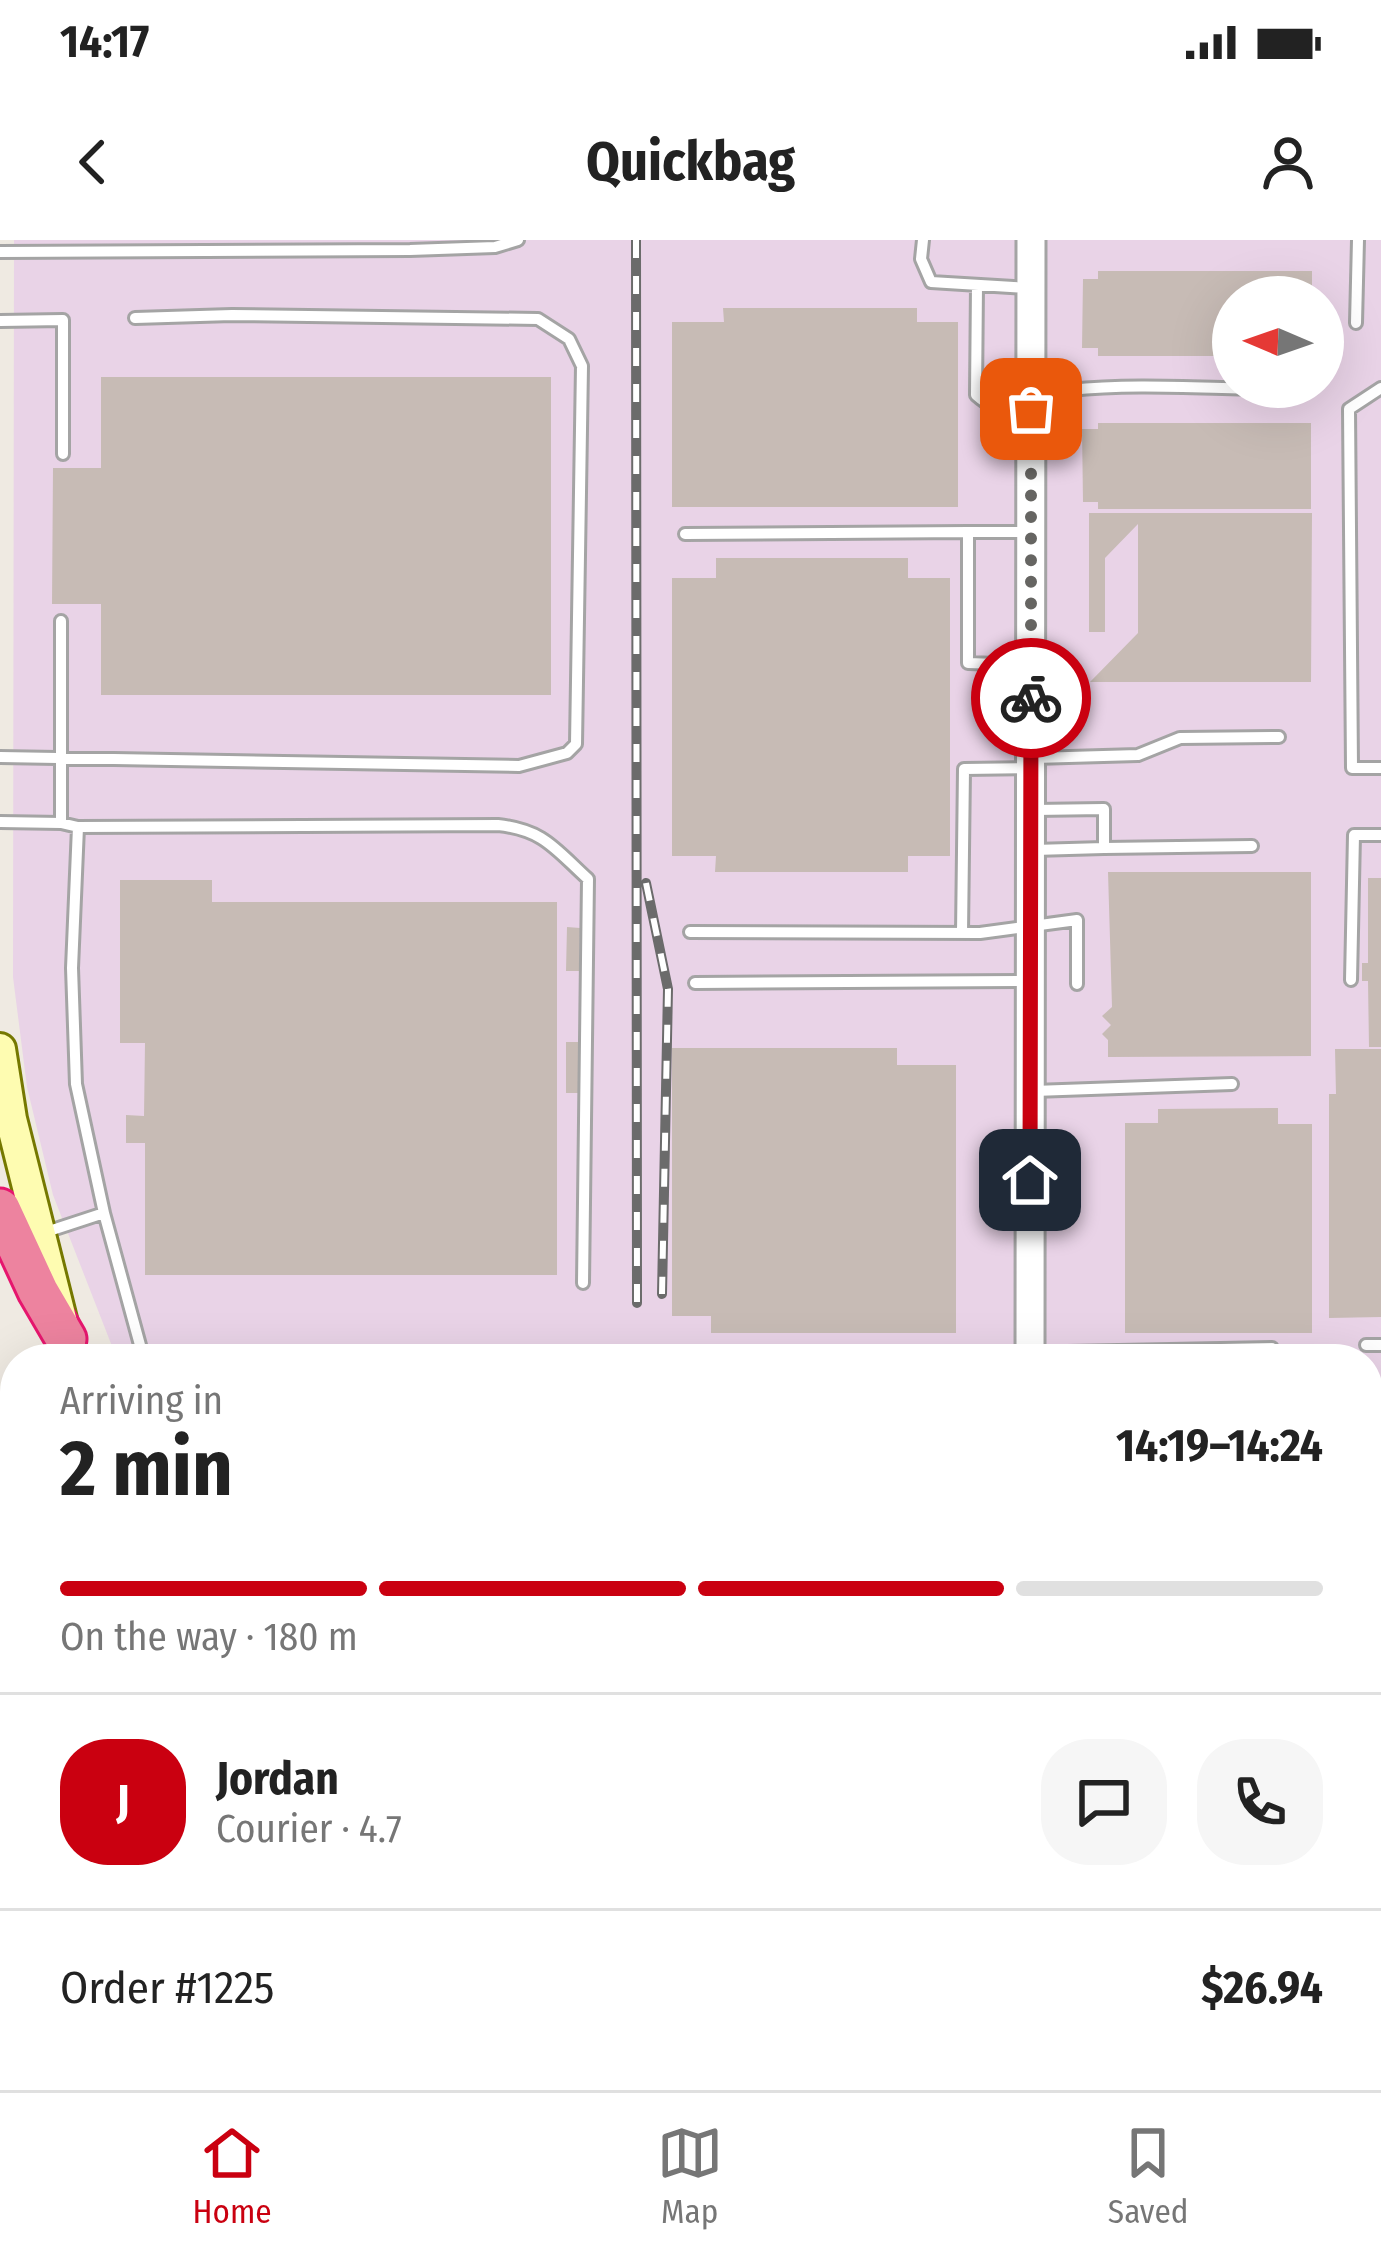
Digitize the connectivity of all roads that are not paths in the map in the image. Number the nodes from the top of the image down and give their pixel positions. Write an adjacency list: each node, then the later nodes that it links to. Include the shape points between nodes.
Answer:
1 (518, 240): 5 (lane, via 452,249)
2 (923, 240): 7 (lane, via 931,282)
3 (1031, 240): 8 (street)
4 (1358, 240): 11 (lane)
5 (53, 246): 6 (lane)
6 (0, 252)
7 (977, 285): 8 (lane); 14 (lane, via 976,394 991,408)
8 (1031, 288): 14 (street)
9 (135, 318): 23 (lane, via 538,319 569,339 582,366 576,744 519,766)
10 (0, 321): 15 (lane, via 63,320)
11 (1356, 323)
12 (1381, 388): 25 (lane, via 1349,409 1348,488 1352,768)
13 (1212, 389): 14 (lane, via 1063,391)
14 (1031, 409): 17 (street)
15 (63, 454)
16 (968, 532): 17 (lane); 18 (lane); 20 (lane, via 968,663)
17 (1030, 532): 20 (street)
18 (686, 534)
19 (61, 621): 23 (lane)
20 (1031, 665): 24 (street)
21 (1279, 737): 24 (lane, via 1180,738 1138,755)
22 (0, 757): 23 (lane)
23 (60, 757): 28 (lane)
24 (1031, 763): 26 (street); 36 (lane, via 964,769)
25 (1381, 768)
26 (1030, 811): 32 (lane, via 1104,809); 33 (street)
27 (0, 823): 28 (lane)
28 (61, 823): 29 (lane)
29 (78, 827): 45 (lane, via 76,1084); 47 (lane, via 498,824 527,828 588,879)
30 (1381, 835): 37 (lane, via 1354,835)
31 (1252, 846): 32 (lane)
32 (1104, 848): 33 (lane)
33 (1030, 850): 34 (street)
34 (1030, 926): 36 (lane); 38 (street); 40 (lane, via 1077,920)
35 (691, 932): 36 (lane)
36 (962, 933)
37 (1351, 980)
38 (1030, 981): 39 (lane); 43 (street)
39 (695, 983)
40 (1077, 984)
41 (0, 1048): 46 (main road)
42 (1232, 1084): 43 (lane)
43 (1030, 1091): 51 (street)
44 (0, 1209): 48 (highway)
45 (104, 1213): 46 (lane); 50 (lane)
46 (40, 1234): 49 (main road)
47 (583, 1283)
48 (68, 1344)
49 (70, 1344)
50 (140, 1344)
51 (1030, 1344)

